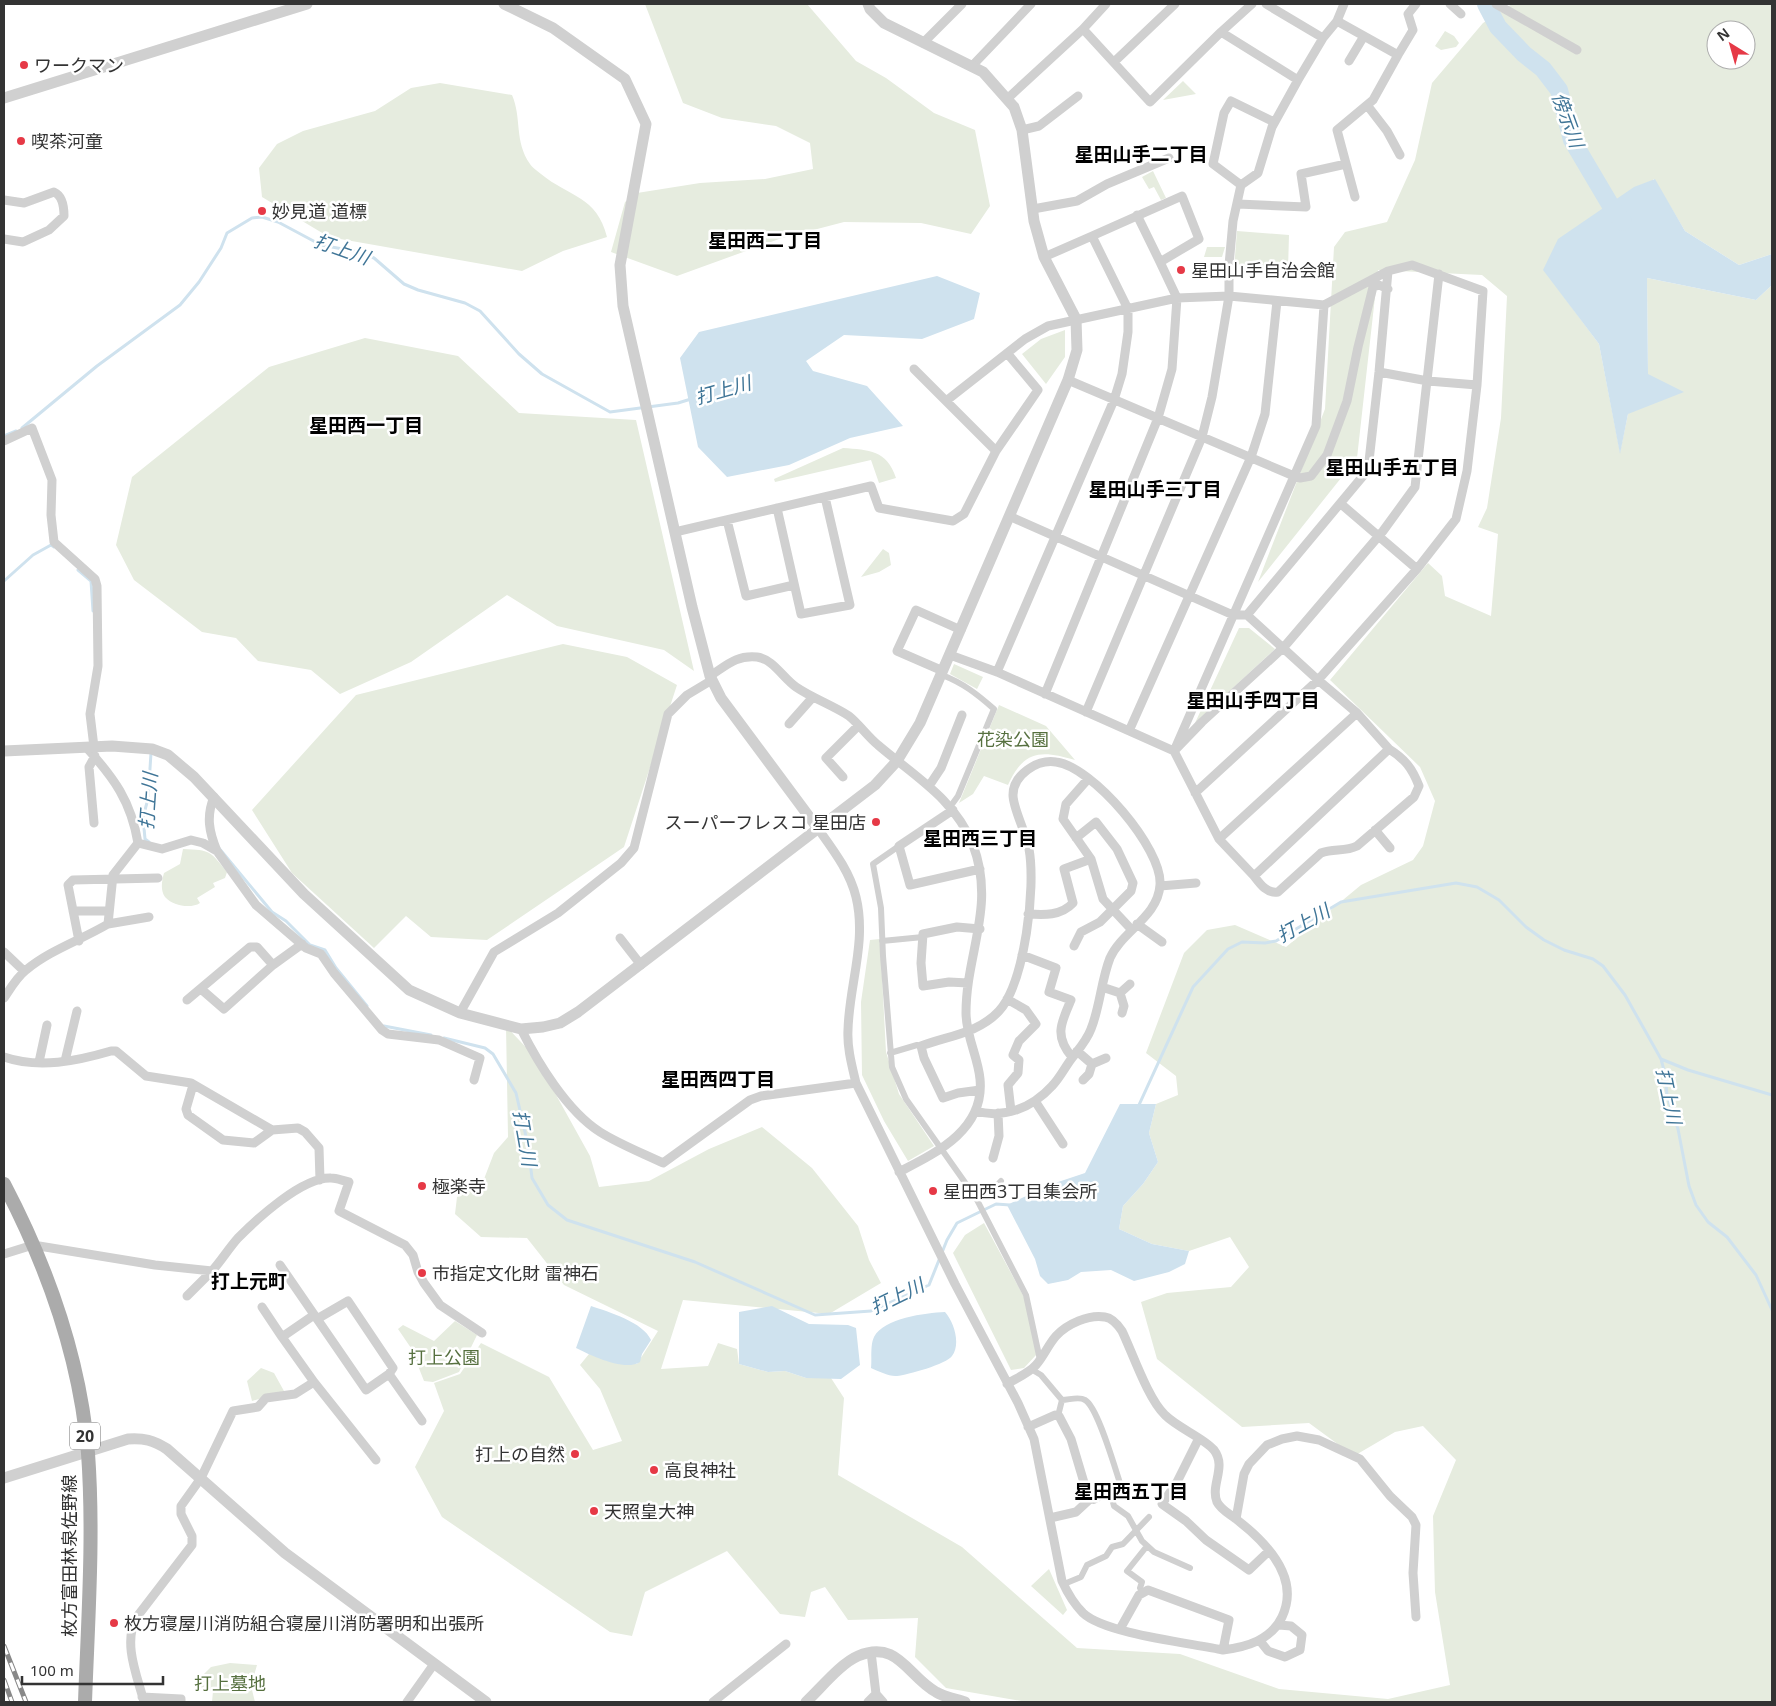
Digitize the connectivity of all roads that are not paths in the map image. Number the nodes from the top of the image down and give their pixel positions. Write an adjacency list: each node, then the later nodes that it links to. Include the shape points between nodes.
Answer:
1 (307, 4): 28 (street)
2 (504, 4): 76 (street, via 553,28 625,78 646,124 620,265 623,306)
3 (868, 4): 20 (street, via 884,23)
4 (962, 4): 20 (street)
5 (1031, 4): 25 (street)
6 (1106, 4): 16 (street)
7 (1175, 4): 24 (street)
8 (1252, 4): 17 (street)
9 (1266, 4): 19 (street)
10 (1344, 4): 15 (street)
11 (1416, 4): 22 (street, via 1408,14 1413,30)
12 (1450, 4): 14 (street)
13 (1496, 4): 21 (street)
14 (1461, 14)
15 (1337, 21): 18 (street); 19 (street)
16 (1083, 29): 24 (street); 29 (street)
17 (1221, 32): 24 (street, via 1150,102); 26 (street)
18 (1364, 36): 22 (street); 23 (street)
19 (1323, 38): 26 (street)
20 (923, 43): 25 (street)
21 (1577, 50)
22 (1398, 55): 31 (street)
23 (1349, 61)
24 (1114, 62)
25 (972, 66): 29 (street, via 983,72)
26 (1298, 80): 33 (street)
27 (1078, 96): 30 (street)
28 (4, 98)
29 (1007, 99): 34 (street, via 1014,106)
30 (1067, 104): 32 (street); 34 (street, via 1039,126)
31 (1367, 105): 35 (street); 37 (street, via 1337,130)
32 (1073, 112)
33 (1274, 122): 38 (street, via 1258,173); 38 (street, via 1231,101 1224,113 1213,164)
34 (1022, 130): 42 (street)
35 (1400, 155)
36 (1169, 158): 42 (street, via 1107,184 1077,201)
37 (1346, 164): 39 (street); 41 (street, via 1301,174 1306,207)
38 (1241, 185): 41 (street)
39 (1355, 197)
40 (4, 200): 45 (street, via 24,203 54,192 62,200 64,210 64,216 49,230 23,242)
41 (1238, 204): 51 (street, via 1233,221)
42 (1033, 209): 46 (street)
43 (1137, 215): 44 (street); 47 (street); 47 (street, via 1182,196 1199,239)
44 (1092, 236): 46 (street); 55 (street)
45 (4, 239)
46 (1044, 257): 56 (street)
47 (1160, 262): 52 (street)
48 (1388, 271): 49 (street, via 1412,265); 50 (street); 54 (street)
49 (1439, 274): 61 (street); 62 (street, via 1483,291)
50 (1388, 289): 59 (street); 70 (street, via 1374,286 1347,401 1328,455 1311,476)
51 (1229, 296): 52 (street); 53 (street); 66 (street)
52 (1177, 298): 55 (street); 65 (street, via 1172,369)
53 (1277, 301): 54 (street); 69 (street, via 1265,414)
54 (1324, 305): 70 (street, via 1316,426)
55 (1128, 309): 56 (street); 63 (street, via 1122,374)
56 (1076, 319): 57 (street, via 1048,326); 60 (street, via 1077,350)
57 (1007, 353): 64 (street); 68 (street, via 1038,390)
58 (914, 369): 64 (street)
59 (1379, 372): 61 (street); 72 (street, via 1368,470)
60 (1068, 380): 63 (street); 74 (street)
61 (1428, 380): 62 (street); 77 (street, via 1415,487)
62 (1477, 385): 80 (street, via 1456,519)
63 (1114, 400): 65 (street); 78 (street)
64 (946, 401): 68 (street)
65 (1158, 418): 66 (street); 79 (street)
66 (1202, 437): 69 (street); 81 (street)
67 (4, 441): 102 (street, via 32,428 52,480 54,542 95,580 98,666 90,714)
68 (996, 451): 71 (street, via 964,514 953,521 878,508 871,486)
69 (1251, 458): 70 (street); 83 (street)
70 (1294, 476): 84 (street)
71 (825, 497): 73 (street); 82 (street, via 850,605 801,614)
72 (1341, 504): 77 (street); 85 (street)
73 (776, 508): 75 (street); 82 (street)
74 (1009, 516): 78 (street); 86 (street)
75 (727, 520): 76 (street); 82 (street, via 746,596)
76 (675, 532): 91 (street)
77 (1379, 536): 80 (street); 87 (street)
78 (1055, 537): 79 (street); 89 (street)
79 (1101, 557): 81 (street); 93 (street)
80 (1417, 569): 92 (street)
81 (1142, 575): 83 (street); 95 (street)
82 (794, 585)
83 (1189, 595): 84 (street); 100 (street)
84 (1233, 615): 85 (street); 104 (street)
85 (1247, 615): 87 (street)
86 (961, 630): 88 (street); 90 (street, via 916,610 897,651)
87 (1284, 647): 92 (street); 104 (street)
88 (950, 655): 89 (street); 90 (street)
89 (997, 672): 93 (street)
90 (942, 673): 105 (street, via 920,723); 111 (street, via 961,682 994,709)
91 (711, 678): 94 (street, via 739,657 759,657 768,661 795,687); 113 (street, via 730,713); 157 (street, via 675,704 668,714 634,848 621,863 558,913 494,952)
92 (1318, 680): 96 (street); 109 (street)
93 (1044, 694): 95 (street)
94 (813, 697): 98 (street); 99 (street, via 850,717)
95 (1086, 712): 100 (street)
96 (1357, 713): 101 (street); 116 (street)
97 (962, 715): 108 (street, via 941,768)
98 (789, 724)
99 (858, 726): 105 (street); 106 (street, via 826,758)
100 (1129, 731): 104 (street)
101 (1389, 749): 114 (street, via 1404,758 1413,770 1418,786 1414,797); 123 (street)
102 (92, 750): 103 (street); 110 (street, via 138,747 168,755); 112 (street, via 89,767); 117 (street, via 125,796)
103 (4, 751)
104 (1174, 751): 109 (street)
105 (897, 761): 108 (street); 113 (street, via 875,786)
106 (843, 777)
107 (1088, 779): 115 (street, via 1063,812 1065,824); 127 (street, via 1126,813 1141,834 1160,872); 131 (street, via 1056,761 1033,767 1016,780 1013,795 1026,832 1032,865)
108 (930, 786): 111 (street)
109 (1195, 793): 116 (street)
110 (214, 797): 120 (street, via 208,822); 157 (street, via 304,894 392,976 425,1000)
111 (952, 809): 118 (street); 122 (street, via 973,844)
112 (94, 823)
113 (819, 830): 146 (street); 172 (street, via 846,871 857,904 860,940 848,1030)
114 (1375, 830): 119 (street); 123 (street, via 1349,850 1321,853 1278,892 1272,893 1264,888)
115 (1076, 838): 121 (street); 129 (street, via 1096,822 1117,849 1133,878 1131,891)
116 (1219, 839): 123 (street)
117 (138, 842): 120 (street, via 162,849 192,840); 125 (street)
118 (899, 846): 122 (street, via 910,885); 138 (street, via 873,864 881,908)
119 (1390, 848)
120 (217, 851): 141 (street, via 256,905)
121 (1091, 859): 129 (street, via 1099,890); 131 (street, via 1064,869 1073,903 1069,908 1048,915)
122 (980, 869): 135 (street, via 983,898)
123 (1254, 876)
124 (158, 878): 125 (street)
125 (112, 880): 128 (street); 130 (street, via 73,880 68,884)
126 (1196, 883): 127 (street)
127 (1160, 886): 134 (street, via 1156,902)
128 (110, 910): 130 (street); 133 (street)
129 (1111, 910): 134 (street); 142 (street, via 1100,922 1081,932)
130 (73, 911): 139 (street)
131 (1028, 914): 144 (street)
132 (149, 916): 133 (street)
133 (108, 924): 139 (street)
134 (1134, 926): 140 (street); 150 (street, via 1123,936 1110,958)
135 (980, 929): 136 (street, via 944,928 923,934); 148 (street)
136 (923, 937): 138 (street); 148 (street, via 923,986)
137 (620, 938): 146 (street)
138 (882, 940): 163 (street)
139 (79, 941): 147 (street, via 62,947)
140 (1162, 942)
141 (302, 944): 145 (street); 170 (street, via 322,954 334,973 388,1034 439,1040 480,1058)
142 (1074, 946)
143 (4, 952): 147 (street)
144 (1022, 955): 154 (street); 164 (street, via 1056,968 1049,992 1071,1000 1062,1022 1061,1038 1063,1047)
145 (273, 965): 151 (street, via 257,948 250,947); 151 (street, via 224,1009)
146 (641, 965): 160 (street, via 560,1023)
147 (24, 971): 153 (street)
148 (968, 983): 161 (street)
149 (1130, 984): 152 (street)
150 (1102, 987): 152 (street); 164 (street, via 1091,1032)
151 (201, 988): 155 (street)
152 (1120, 993): 158 (street, via 1124,1006)
153 (4, 998)
154 (1007, 999): 161 (street, via 984,1025); 177 (street, via 1026,1010 1036,1024 1020,1041 1013,1055 1019,1060 1018,1073 1008,1085)
155 (187, 1000)
156 (77, 1011): 167 (street)
157 (460, 1013): 160 (street)
158 (1122, 1014)
159 (47, 1026): 168 (street)
160 (520, 1029): 172 (street, via 535,1057 584,1120 600,1132 663,1163 750,1100)
161 (968, 1031): 162 (street); 174 (street)
162 (921, 1046): 163 (street); 174 (street, via 943,1098)
163 (890, 1053): 181 (street, via 892,1067 906,1099)
164 (1075, 1054): 169 (street); 175 (street, via 1053,1085)
165 (4, 1058): 168 (street)
166 (1106, 1058): 169 (street)
167 (65, 1061): 168 (street); 173 (street, via 116,1051 146,1076)
168 (39, 1062)
169 (1092, 1064): 171 (street)
170 (474, 1080)
171 (1083, 1080)
172 (856, 1083): 183 (street)
173 (194, 1085): 179 (street); 179 (street, via 186,1110 188,1115 223,1140 254,1143)
174 (980, 1090): 176 (street)
175 (1035, 1101): 177 (street); 180 (street)
176 (975, 1111): 178 (street); 181 (street, via 963,1130)
177 (1011, 1111): 178 (street)
178 (998, 1114): 182 (street, via 999,1136)
179 (272, 1130): 184 (street, via 298,1128 305,1132 319,1148)
180 (1064, 1144)
181 (941, 1150): 183 (street); 187 (street)
182 (993, 1158)
183 (899, 1172): 201 (street)
184 (320, 1180): 191 (street, via 284,1198 266,1213 237,1239); 195 (street, via 329,1178 349,1182 339,1210 405,1245 414,1255 418,1272 440,1305)
185 (1001, 1181): 187 (street, via 986,1196)
186 (4, 1184): 188 (main road, 枚方富田林泉佐野線 / 20)
187 (976, 1198): 197 (street, via 1026,1296)
188 (33, 1245): 189 (street); 191 (street); 207 (main road, 枚方富田林泉佐野線 / 20, via 47,1274 76,1372)
189 (4, 1254)
190 (280, 1265): 194 (street)
191 (212, 1271): 192 (street)
192 (187, 1296)
193 (262, 1307): 196 (street)
194 (315, 1317): 196 (street); 199 (street, via 366,1390); 199 (street, via 348,1301 393,1368)
195 (482, 1333)
196 (282, 1336): 200 (street)
197 (1040, 1360): 198 (street); 206 (street, via 1057,1335 1067,1328 1082,1320 1106,1317 1122,1331 1163,1414)
198 (1031, 1369): 201 (street); 202 (street, via 1041,1375)
199 (389, 1374): 204 (street)
200 (314, 1382): 208 (street); 210 (street, via 295,1394 266,1398 258,1407 233,1412)
201 (1007, 1384): 205 (street)
202 (1062, 1400): 203 (street); 211 (street, via 1082,1398 1088,1401 1098,1420 1121,1486)
203 (1058, 1416): 205 (street); 212 (street, via 1071,1439)
204 (422, 1421)
205 (1028, 1427): 214 (street, via 1037,1452)
206 (1198, 1440): 215 (street, via 1214,1450 1220,1472 1217,1501); 218 (street, via 1162,1504 1249,1570)
207 (88, 1452): 209 (street); 210 (street, via 128,1439 143,1438 167,1448); 232 (main road, 枚方富田林泉佐野線 / 20, via 91,1528)
208 (376, 1460)
209 (4, 1478)
210 (200, 1478): 229 (street, via 285,1553); 231 (street, via 181,1506 192,1545 131,1628 129,1640)
211 (1111, 1495): 212 (street); 216 (street, via 1114,1506 1128,1516)
212 (1089, 1500): 214 (street, via 1076,1512)
213 (1149, 1517): 216 (street)
214 (1050, 1518): 220 (street)
215 (1236, 1519): 218 (street); 222 (street, via 1248,1464 1267,1445 1297,1436 1319,1440 1360,1459 1416,1525 1413,1573)
216 (1135, 1529): 217 (street); 220 (street, via 1123,1544 1112,1547 1106,1556 1086,1564 1081,1577)
217 (1147, 1546): 219 (street); 221 (street, via 1127,1571 1142,1582 1140,1588)
218 (1269, 1551): 223 (street, via 1281,1567 1287,1585 1288,1598)
219 (1190, 1568)
220 (1064, 1584): 224 (street, via 1084,1614)
221 (1143, 1592): 224 (street); 227 (street, via 1148,1590 1229,1620)
222 (1416, 1617)
223 (1279, 1625): 225 (street); 225 (street, via 1292,1626 1302,1635 1300,1650 1285,1657 1268,1651)
224 (1120, 1629): 227 (street)
225 (1260, 1641): 227 (street)
226 (786, 1644): 236 (street)
227 (1223, 1650)
228 (871, 1652): 230 (street); 237 (street, via 849,1662); 240 (street, via 885,1652 897,1657 936,1693)
229 (434, 1664): 234 (street); 235 (street)
230 (876, 1694): 238 (street); 239 (street)
231 (143, 1700): 233 (street, via 181,1699)
232 (86, 1702)
233 (181, 1702)
234 (407, 1702)
235 (486, 1702)
236 (713, 1702)
237 (806, 1702)
238 (868, 1702)
239 (883, 1702)
240 (965, 1702)

